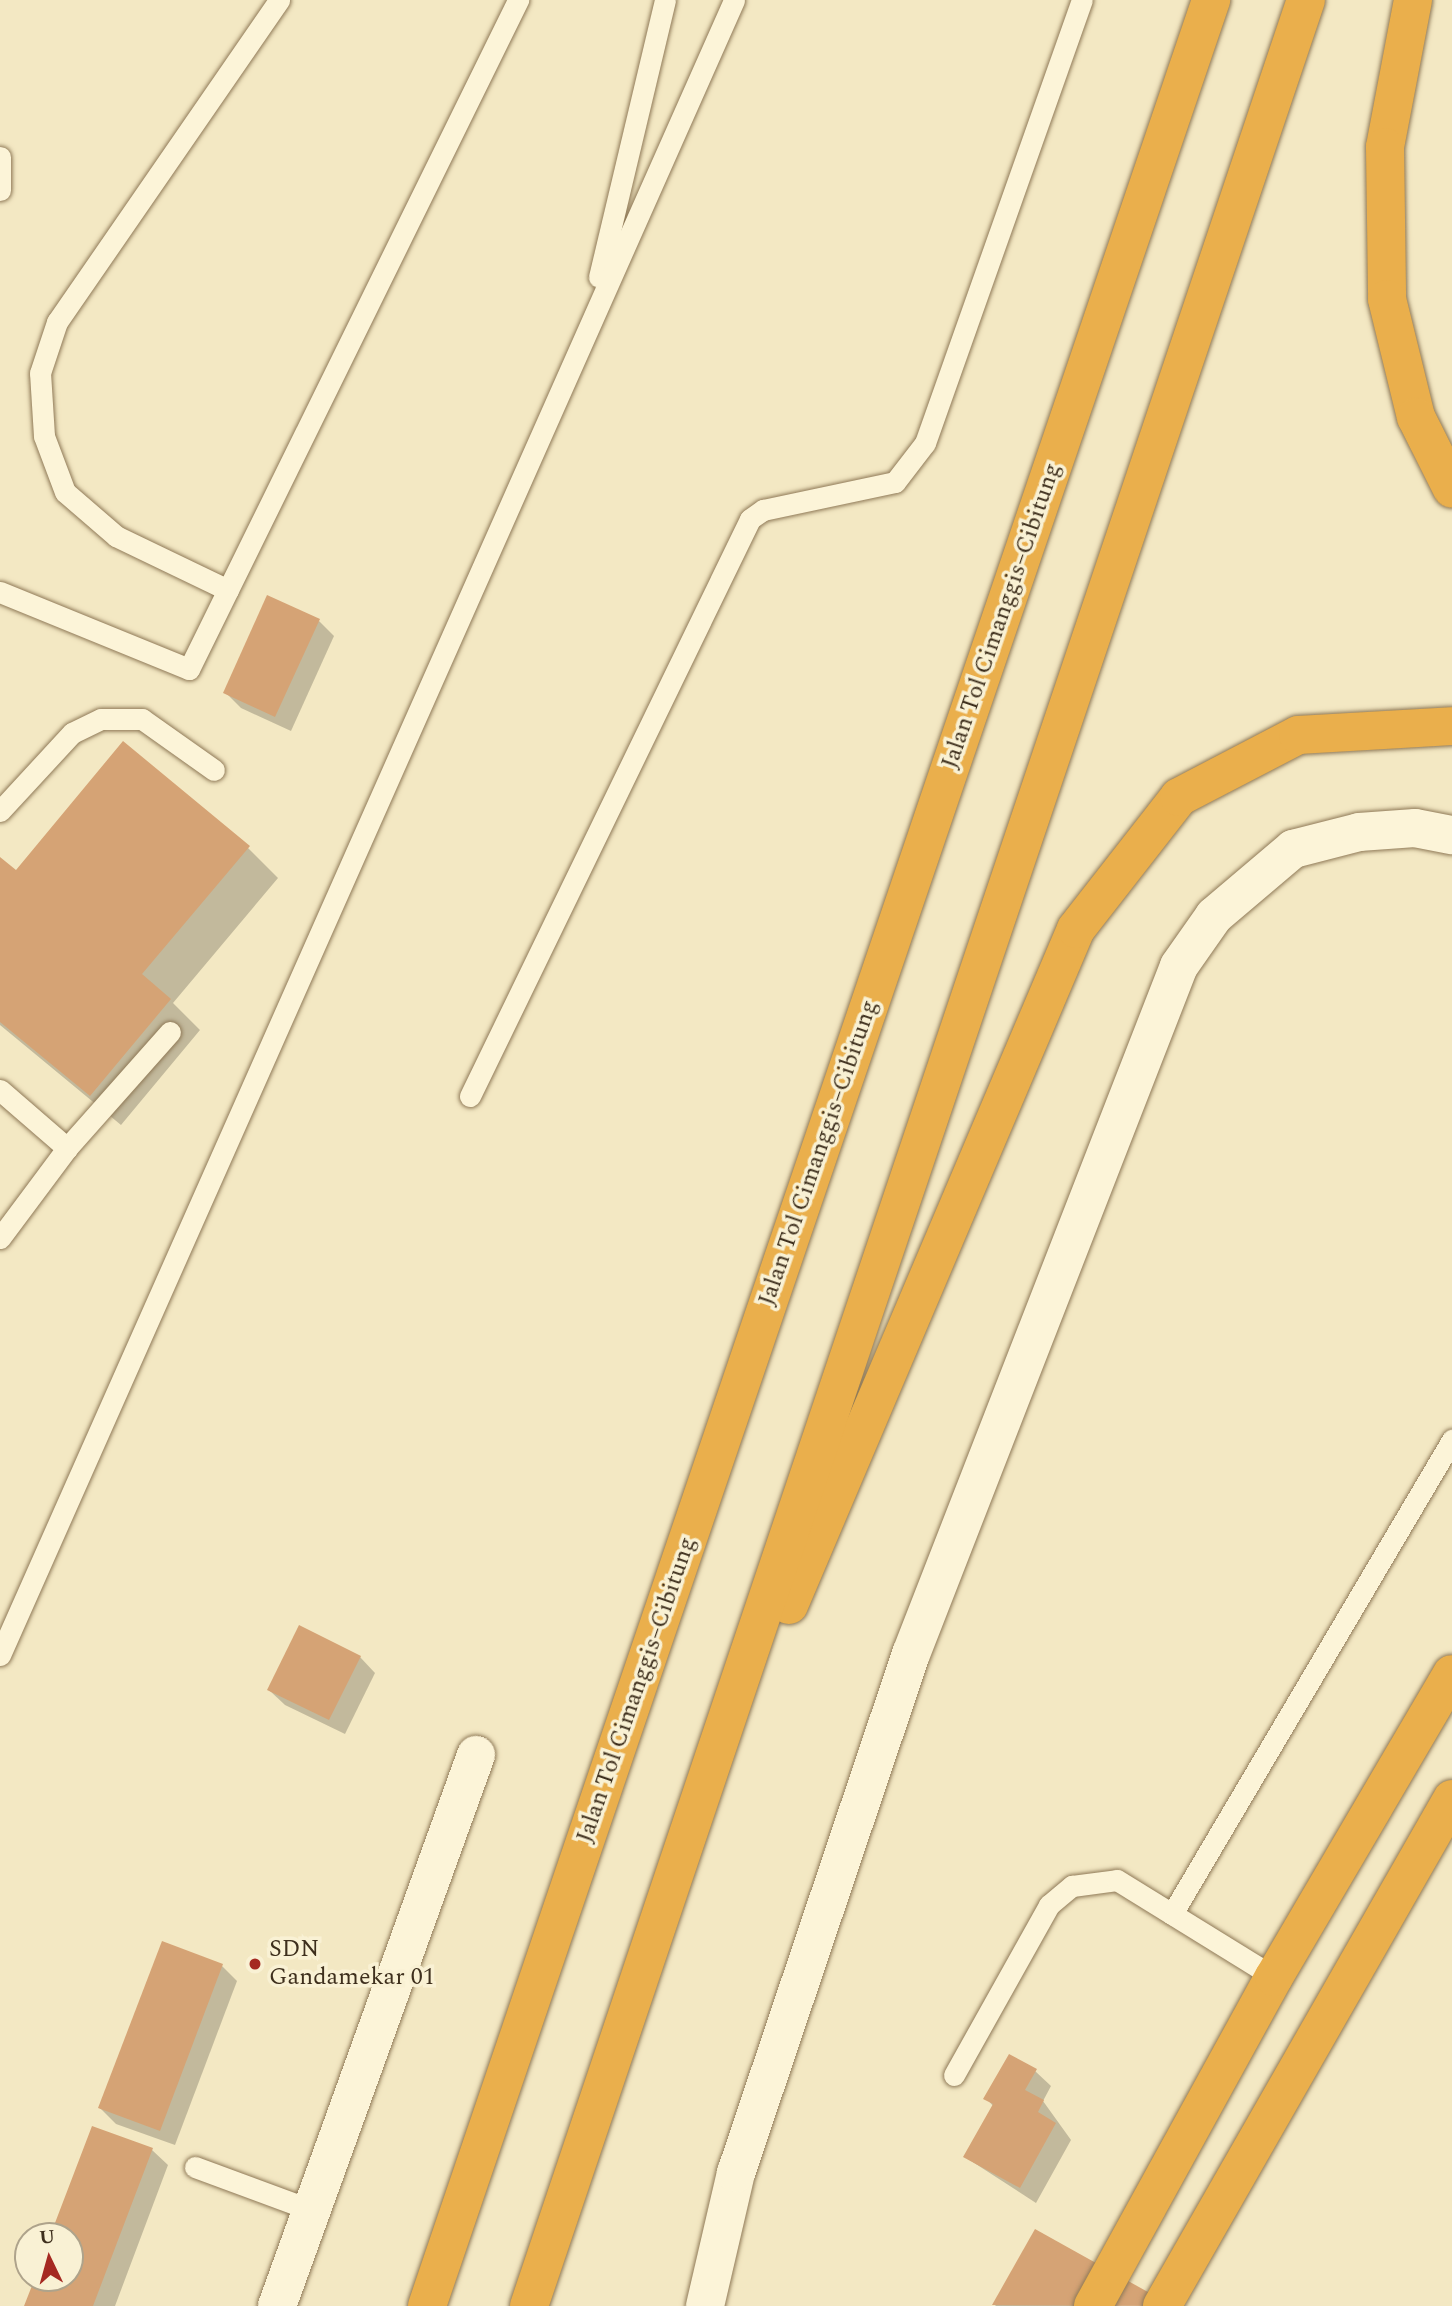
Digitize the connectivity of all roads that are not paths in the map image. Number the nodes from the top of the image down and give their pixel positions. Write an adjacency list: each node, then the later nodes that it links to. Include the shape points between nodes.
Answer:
1 (279, 0): 13 (lane, via 57,322 40,373 44,436 65,492 116,536)
2 (518, 0): 13 (lane)
3 (665, 0): 11 (lane)
4 (734, 0): 11 (lane)
5 (1082, 0): 21 (lane, via 925,443 895,482 763,510 750,519)
6 (1211, 0): 36 (highway, Jalan Tol Cimanggis–Cibitung)
7 (1306, 0): 29 (highway)
8 (1413, 0): 12 (highway, via 1385,147 1387,299 1416,417)
9 (0, 157): 10 (lane)
10 (0, 190)
11 (587, 325): 25 (lane)
12 (1452, 489)
13 (228, 590): 14 (lane, via 189,669)
14 (0, 592)
15 (1452, 726): 29 (highway, via 1298,735 1179,797 1076,929)
16 (214, 770): 17 (lane, via 142,719 101,719 72,733)
17 (0, 811)
18 (1452, 835): 38 (street, via 1415,828 1359,832 1293,849 1213,916 1179,967 911,1654 741,2160)
19 (170, 1032): 22 (lane)
20 (0, 1090): 22 (lane)
21 (470, 1096)
22 (67, 1148): 23 (lane)
23 (0, 1238)
24 (1452, 1440): 30 (lane)
25 (0, 1656)
26 (1452, 1674): 31 (highway)
27 (476, 1755): 34 (street)
28 (1452, 1800): 40 (highway)
29 (672, 1880): 37 (highway)
30 (1172, 1914): 31 (lane); 32 (lane, via 1118,1880 1072,1886 1049,1905)
31 (1274, 1977): 39 (highway)
32 (954, 2075)
33 (195, 2167): 34 (lane)
34 (311, 2210): 35 (street)
35 (276, 2306)
36 (427, 2306)
37 (529, 2306)
38 (705, 2306)
39 (1093, 2306)
40 (1161, 2306)

